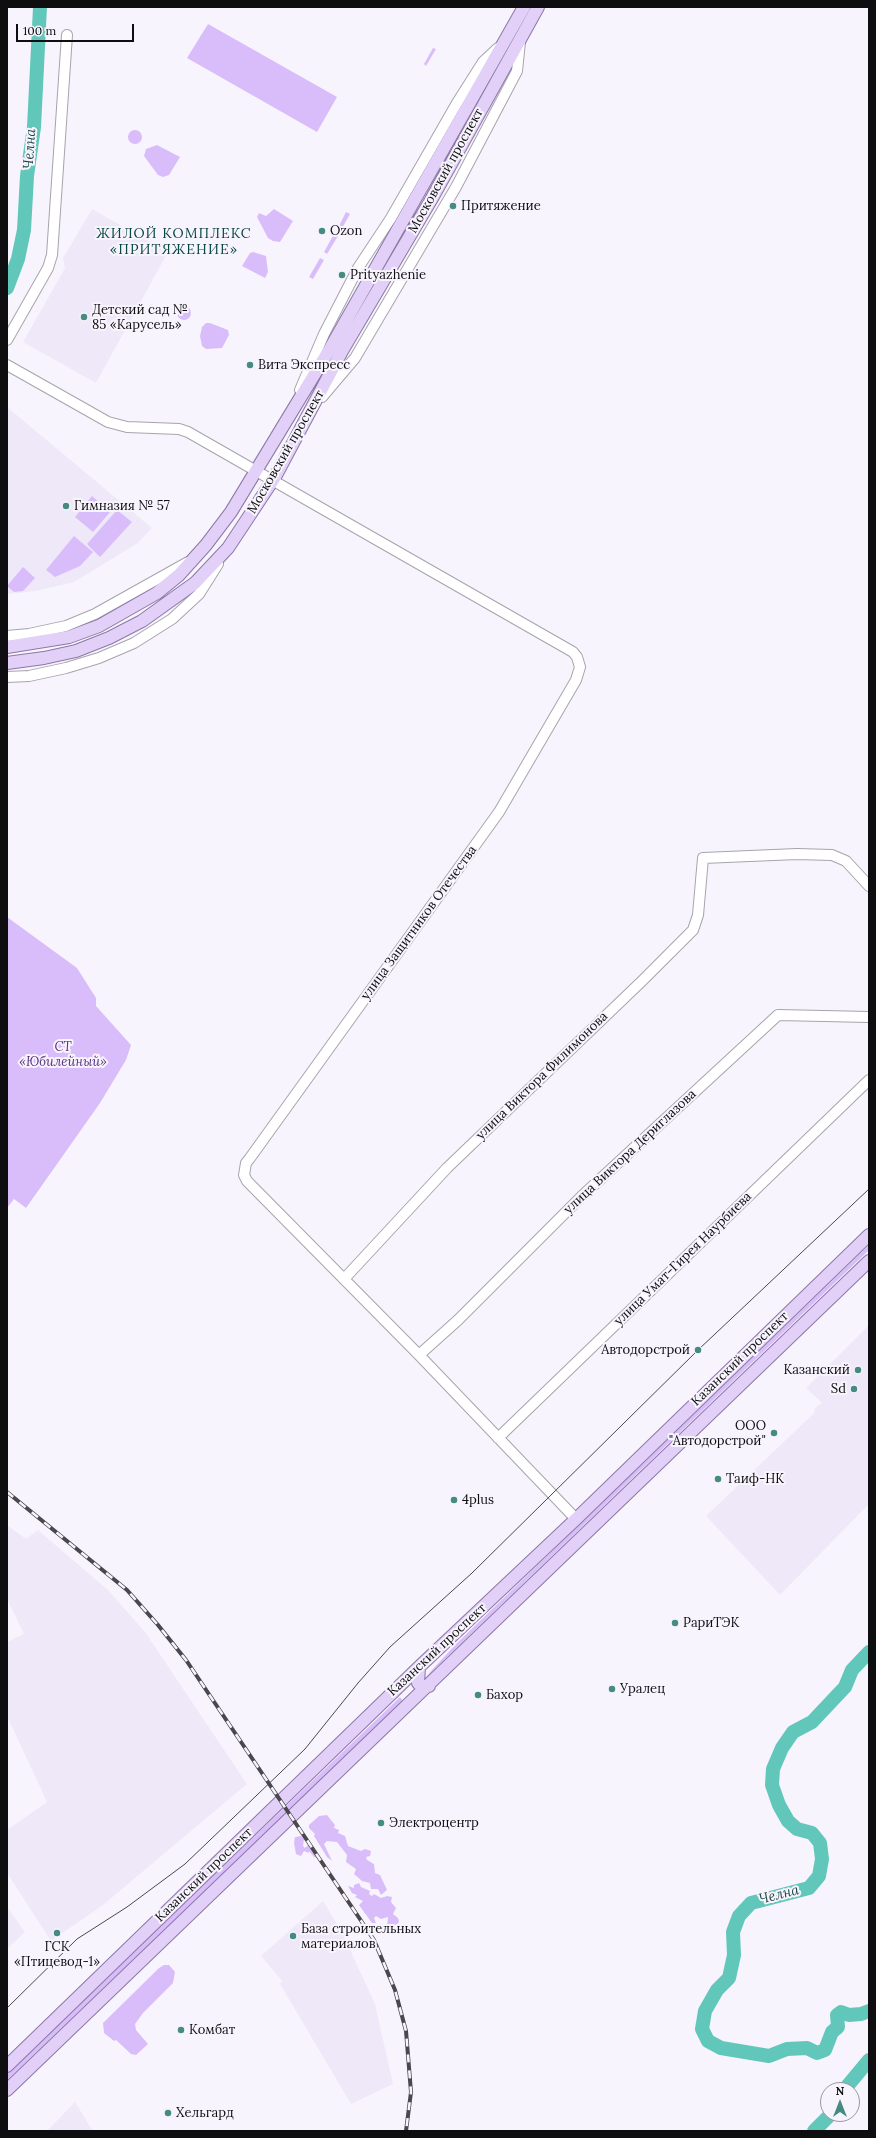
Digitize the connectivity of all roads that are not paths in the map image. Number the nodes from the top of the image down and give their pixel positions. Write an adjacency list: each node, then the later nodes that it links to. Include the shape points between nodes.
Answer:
1 (524, 7): 6 (main road, Московский проспект, via 331,347)
2 (538, 7): 7 (main road, Московский проспект, via 431,200 342,351)
3 (67, 35): 4 (street, via 51,261)
4 (7, 340)
5 (7, 365): 6 (street, via 108,422 186,431)
6 (256, 470): 7 (street); 9 (main road, Московский проспект, via 218,530)
7 (273, 480): 8 (main road, Московский проспект); 19 (street, улица Защитников Отечества, via 573,652 580,667 576,680 499,812 250,1158 245,1169 247,1181)
8 (228, 548): 12 (main road, Московский проспект, via 195,583 142,621 76,651); 13 (street, via 199,594 172,619 134,643 66,668)
9 (192, 560): 10 (street, via 95,614 66,626); 11 (main road, Московский проспект, via 157,593 98,626 57,640)
10 (7, 636)
11 (7, 648)
12 (7, 663)
13 (7, 678)
14 (869, 886): 19 (street, улица Виктора Филимонова, via 846,861 832,855 703,858 698,915 693,930 446,1168)
15 (869, 1017): 20 (street, улица Виктора Дериглазова, via 778,1015 582,1196 458,1320)
16 (869, 1080): 21 (street, улица Умат-Гирея Наурбиева)
17 (869, 1235): 22 (main road, Казанский проспект)
18 (866, 1267): 24 (main road, Казанский проспект)
19 (344, 1279): 20 (street)
20 (419, 1355): 21 (street)
21 (498, 1438): 22 (street)
22 (576, 1519): 23 (main road, Казанский проспект)
23 (419, 1667): 24 (main road, via 418,1684); 25 (main road, Казанский проспект)
24 (429, 1686): 26 (main road, Казанский проспект)
25 (7, 2066)
26 (7, 2090)

